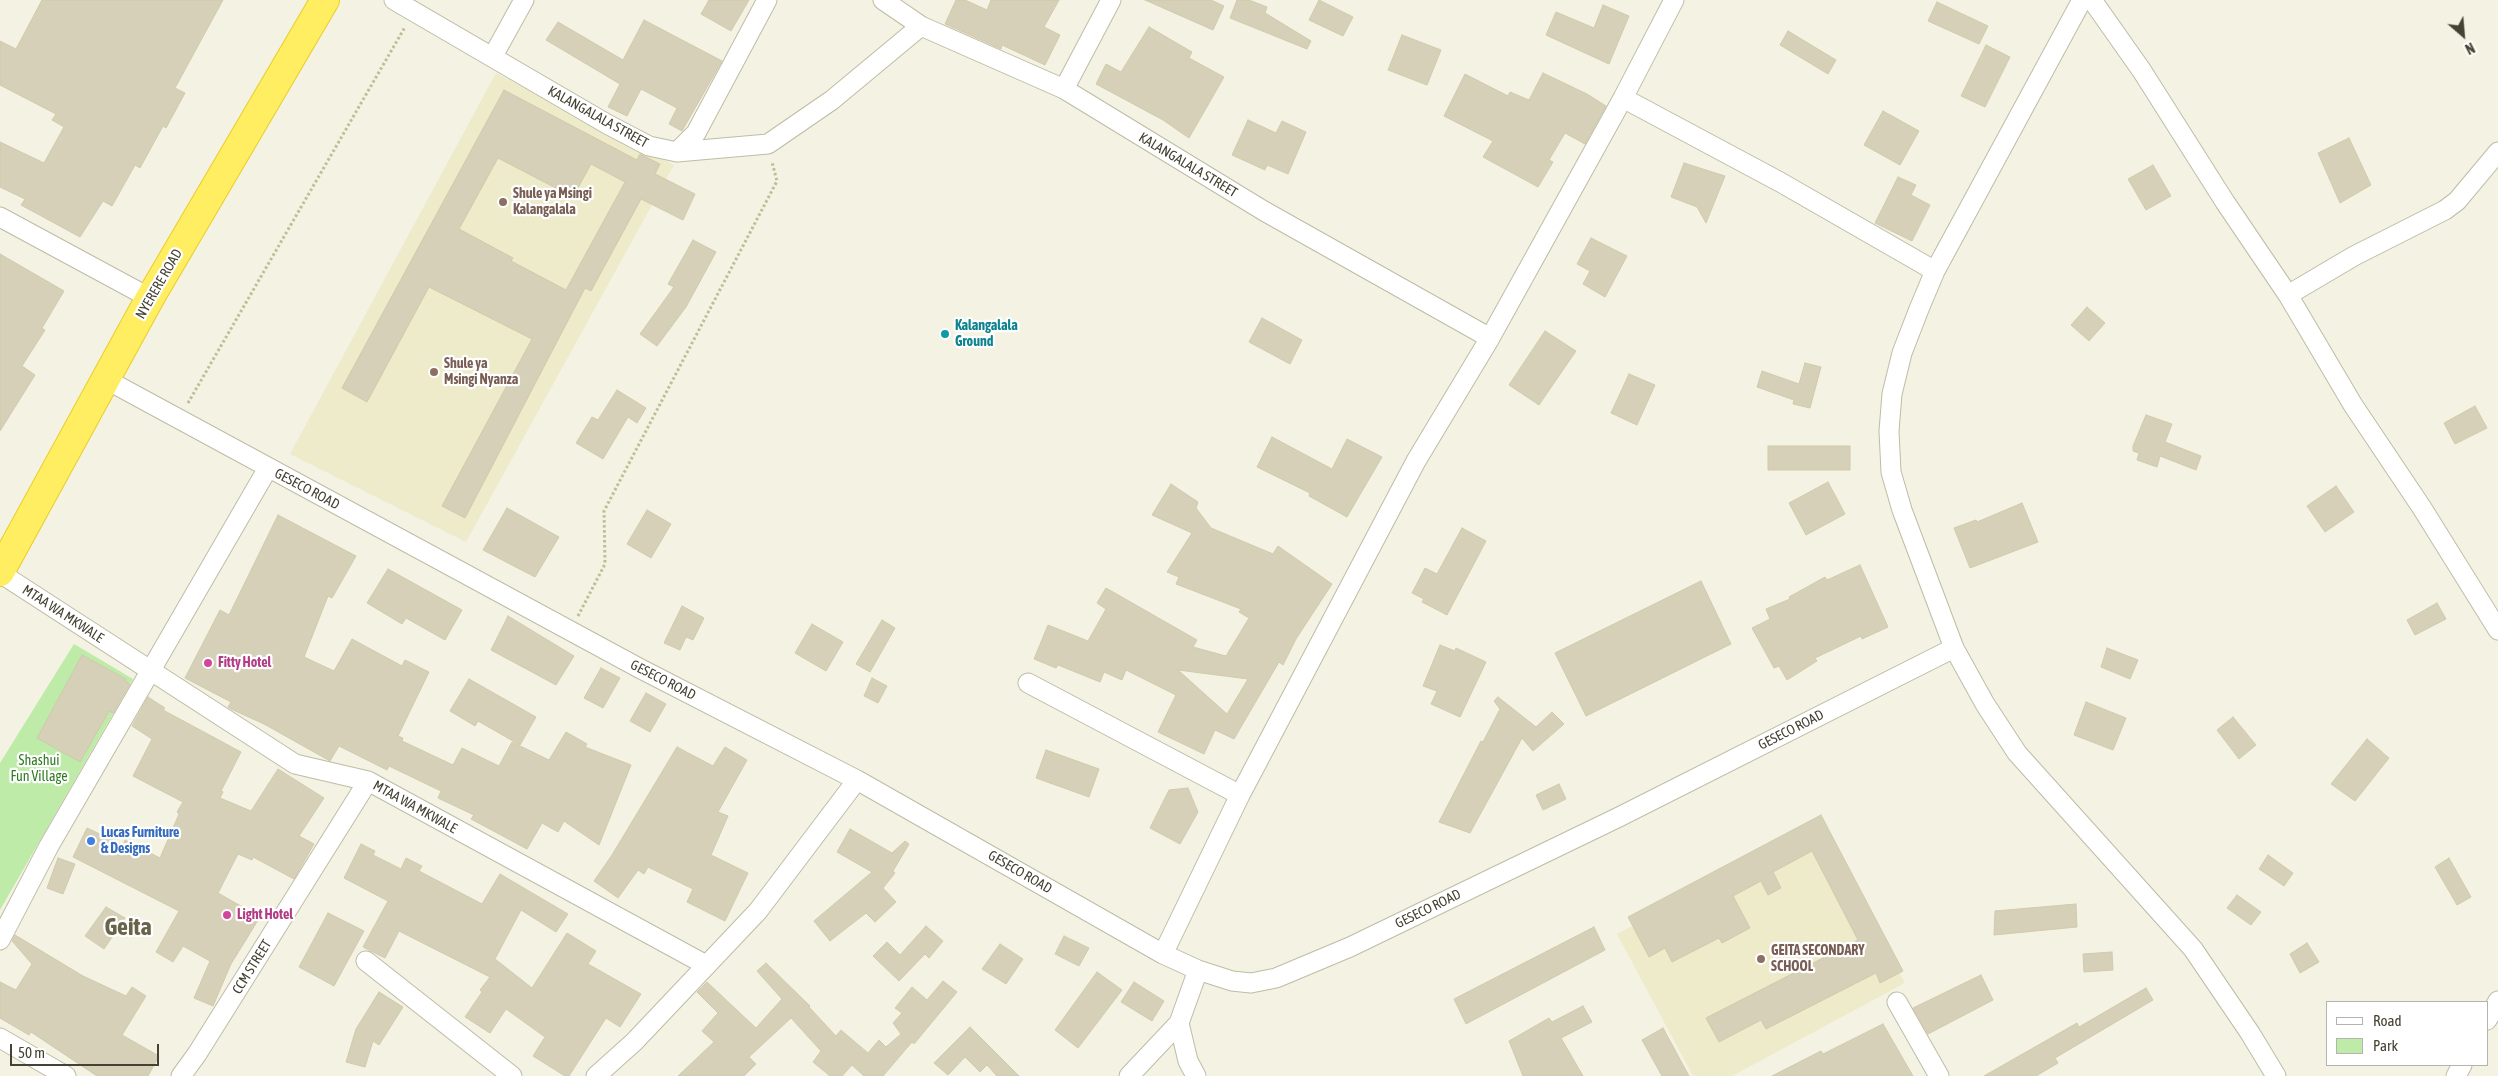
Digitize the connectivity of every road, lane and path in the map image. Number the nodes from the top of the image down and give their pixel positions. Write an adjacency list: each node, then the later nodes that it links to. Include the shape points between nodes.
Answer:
1 (325, 0): 21 (highway, NYERERE ROAD)
2 (394, 0): 10 (street, KALANGALALA STREET)
3 (524, 0): 12 (street)
4 (767, 0): 16 (street, via 696,132)
5 (883, 0): 11 (street, KALANGALALA STREET)
6 (1111, 0): 13 (street)
7 (1674, 0): 14 (street)
8 (2082, 0): 19 (street)
9 (2092, 0): 20 (street)
10 (414, 11): 12 (street, KALANGALALA STREET); 24 (path)
11 (921, 26): 13 (street, KALANGALALA STREET); 15 (street, via 832,100)
12 (493, 56): 16 (street, KALANGALALA STREET, via 649,146)
13 (1064, 88): 22 (street, KALANGALALA STREET, via 1264,211)
14 (1623, 98): 19 (street, via 1780,182); 22 (street)
15 (768, 144): 16 (street, KALANGALALA STREET); 27 (path, via 776,180 604,511 605,564)
16 (677, 152)
17 (2498, 152): 20 (street, via 2457,201 2445,210 2354,256)
18 (0, 217): 21 (street)
19 (1935, 271): 29 (street, via 1902,353 1892,394 1889,431 1892,472 1902,510)
20 (2288, 295): 28 (street, via 2353,405)
21 (150, 298): 23 (highway, NYERERE ROAD)
22 (1490, 338): 34 (street, via 1416,461)
23 (107, 380): 24 (street, GESECO ROAD); 26 (highway, NYERERE ROAD)
24 (179, 419): 25 (street, GESECO ROAD)
25 (268, 468): 27 (street, GESECO ROAD); 30 (street)
26 (0, 572): 30 (street, MTAA WA MKWALE)
27 (570, 630): 32 (street, GESECO ROAD)
28 (2498, 630)
29 (1954, 648): 39 (street, GESECO ROAD, via 1619,817 1276,978 1251,983 1232,981); 52 (street, via 2017,753 2193,949)
30 (150, 670): 33 (street, MTAA WA MKWALE, via 295,764); 35 (street, via 49,846)
31 (1028, 683): 34 (street)
32 (857, 780): 36 (street, GESECO ROAD); 38 (street, via 758,911)
33 (368, 781): 38 (street, MTAA WA MKWALE); 46 (street, CCM STREET)
34 (1240, 795): 36 (street)
35 (0, 940)
36 (1163, 954): 39 (street, GESECO ROAD)
37 (366, 961): 47 (street)
38 (706, 965): 48 (street, via 634,1042)
39 (1198, 970): 43 (street)
40 (2498, 1001): 42 (street)
41 (1896, 1002): 51 (street)
42 (2488, 1018)
43 (1179, 1023): 49 (street); 50 (street, via 1188,1061)
44 (0, 1038): 45 (street)
45 (66, 1076)
46 (181, 1076)
47 (512, 1076)
48 (596, 1076)
49 (1129, 1076)
50 (1196, 1076)
51 (1939, 1076)
52 (2276, 1076)

